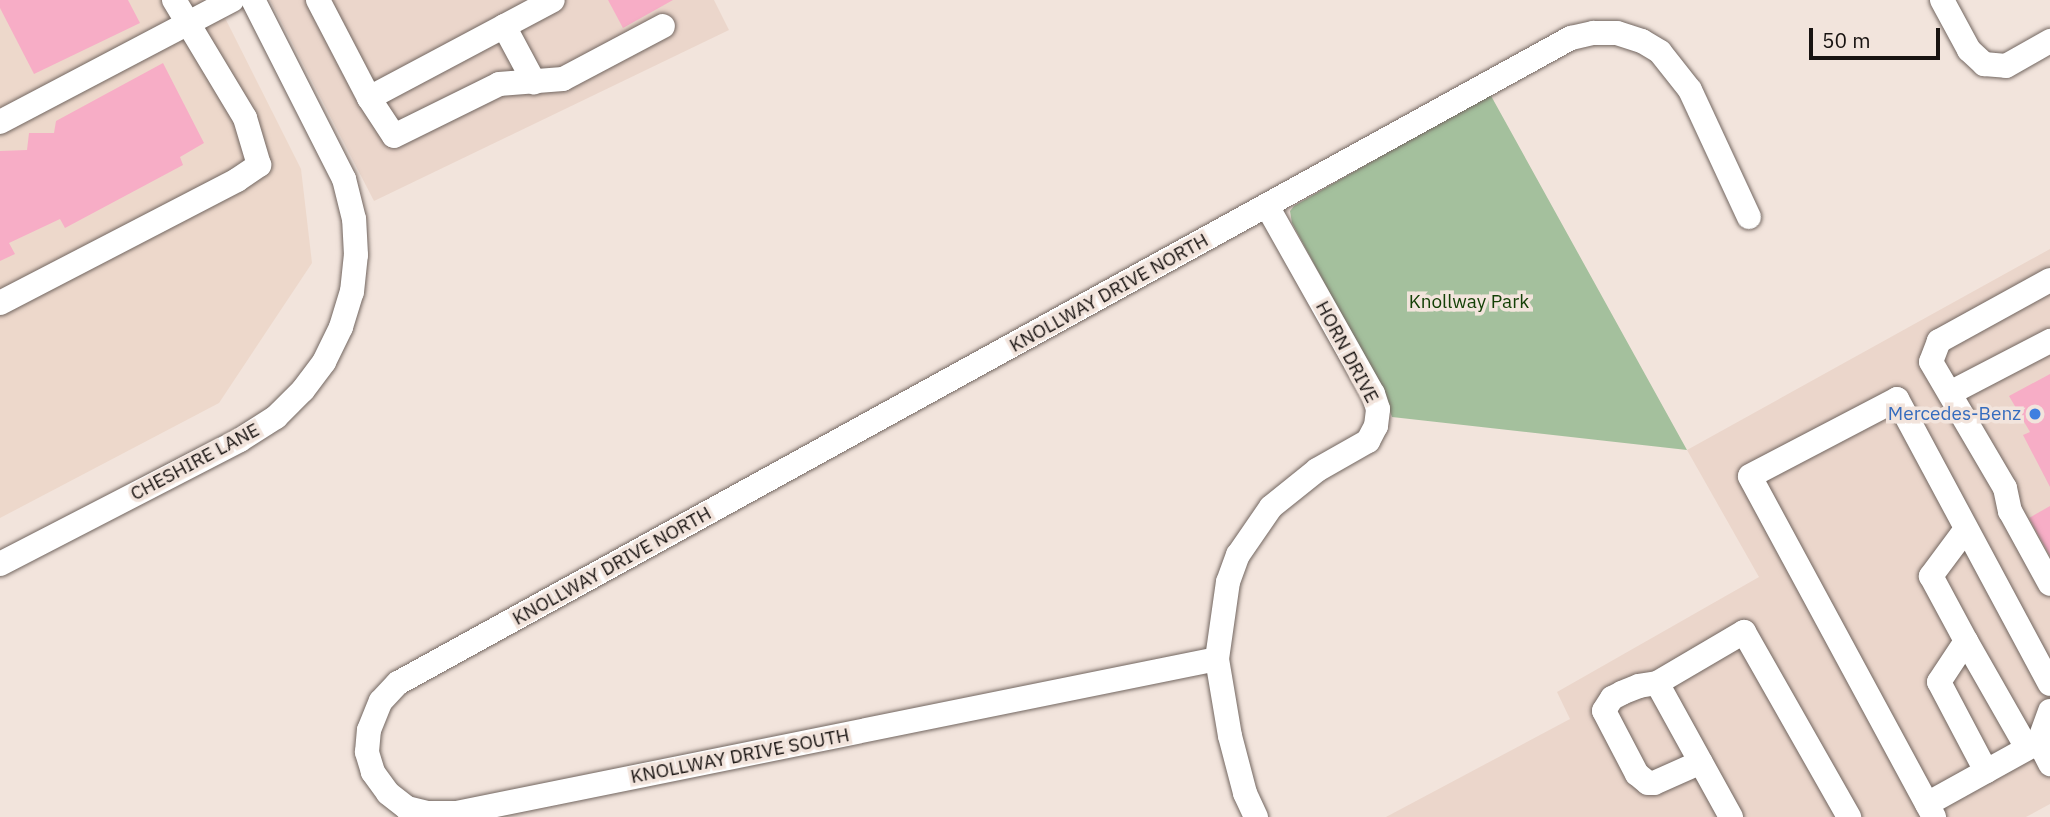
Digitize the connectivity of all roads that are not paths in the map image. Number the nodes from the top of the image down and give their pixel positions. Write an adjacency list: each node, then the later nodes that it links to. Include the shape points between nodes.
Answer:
1 (174, 0): 7 (street)
2 (232, 0): 7 (street)
3 (253, 0): 21 (street, CHESHIRE LANE, via 344,179 354,219 356,255 352,292 341,327 317,371 276,418)
4 (318, 0): 12 (street)
5 (553, 0): 8 (street)
6 (1942, 0): 10 (street, via 1969,50 1984,64 2006,66)
7 (186, 25): 13 (street); 17 (street, via 244,118 259,165)
8 (505, 26): 11 (street); 12 (street)
9 (663, 26): 11 (street, via 563,79)
10 (2050, 41)
11 (534, 82): 12 (street, via 499,84 394,136)
12 (369, 98)
13 (0, 122)
14 (1268, 206): 15 (street, KNOLLWAY DRIVE NORTH, via 1571,38 1605,33 1642,41 1676,69); 24 (street, HORN DRIVE, via 1378,409 1368,441 1293,488 1253,530 1228,582); 25 (street, KNOLLWAY DRIVE NORTH)
15 (1749, 217)
16 (2050, 280): 19 (street, via 1939,341 1931,362)
17 (0, 303)
18 (2050, 341): 19 (street)
19 (1950, 394): 22 (street, via 2005,488 2010,511)
20 (1966, 528): 23 (street, via 1931,576); 27 (street); 32 (street, via 1897,399 1750,476)
21 (0, 564)
22 (2050, 584)
23 (1966, 641): 29 (street); 31 (street, via 1939,682)
24 (1217, 659): 25 (street, KNOLLWAY DRIVE SOUTH, via 456,813 407,808 388,793 373,772 367,752 369,730 382,701); 33 (street, HORN DRIVE, via 1230,736)
25 (398, 683)
26 (1657, 683): 30 (street); 30 (street, via 1630,689 1606,705 1606,719 1630,763 1641,779 1654,783); 35 (street, via 1744,632)
27 (2050, 684)
28 (2050, 711): 29 (street)
29 (2038, 751): 31 (street)
30 (1701, 762): 34 (street)
31 (1986, 771): 32 (street)
32 (1931, 810)
33 (1256, 817)
34 (1731, 817)
35 (1849, 817)

